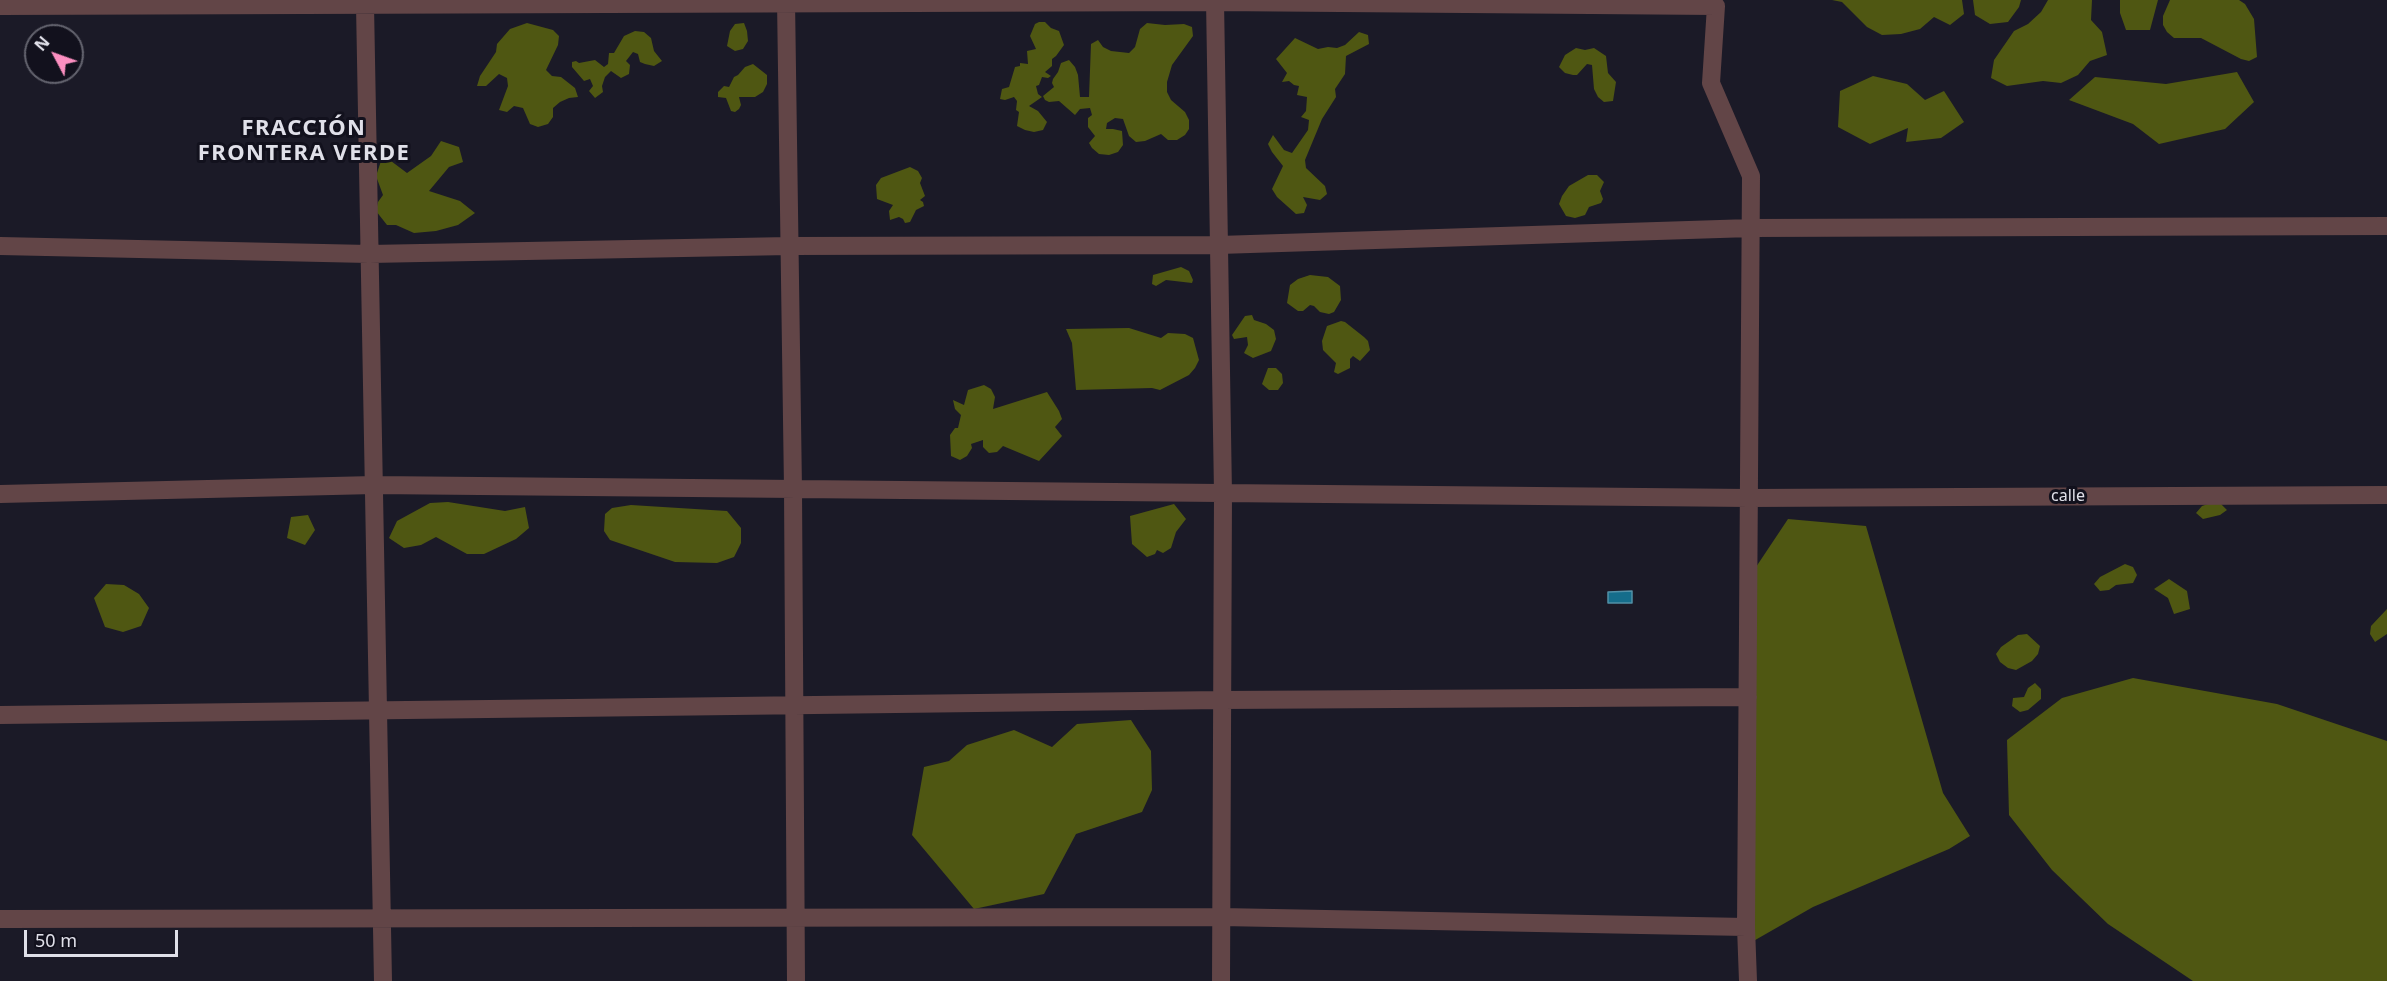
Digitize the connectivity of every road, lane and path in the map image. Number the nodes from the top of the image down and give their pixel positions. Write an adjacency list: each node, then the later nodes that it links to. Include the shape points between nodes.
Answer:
1 (1215, 1): 2 (street); 3 (street); 10 (street)
2 (786, 2): 4 (street); 9 (street)
3 (1716, 3): 7 (street, via 1711,83 1751,176)
4 (364, 5): 5 (street); 11 (street)
5 (0, 6)
6 (2387, 226): 7 (street)
7 (1751, 228): 10 (street); 17 (street)
8 (0, 246): 11 (street)
9 (789, 246): 10 (street); 11 (street); 13 (street)
10 (1219, 246): 14 (street)
11 (369, 254): 12 (street)
12 (374, 485): 13 (street, calle); 15 (street, calle); 21 (street)
13 (793, 489): 14 (street, calle); 20 (street)
14 (1223, 493): 17 (street, calle); 19 (street)
15 (0, 494)
16 (2387, 495): 17 (street, calle)
17 (1749, 498): 18 (street)
18 (1748, 697): 19 (street); 27 (street)
19 (1222, 700): 20 (street); 23 (street)
20 (794, 705): 21 (street); 25 (street)
21 (378, 710): 22 (street); 24 (street)
22 (0, 715)
23 (1221, 917): 25 (street); 27 (street); 30 (street)
24 (382, 918): 25 (street); 26 (street); 28 (street)
25 (795, 918): 29 (street)
26 (0, 919)
27 (1746, 927): 31 (street)
28 (383, 981)
29 (796, 981)
30 (1221, 981)
31 (1748, 981)

